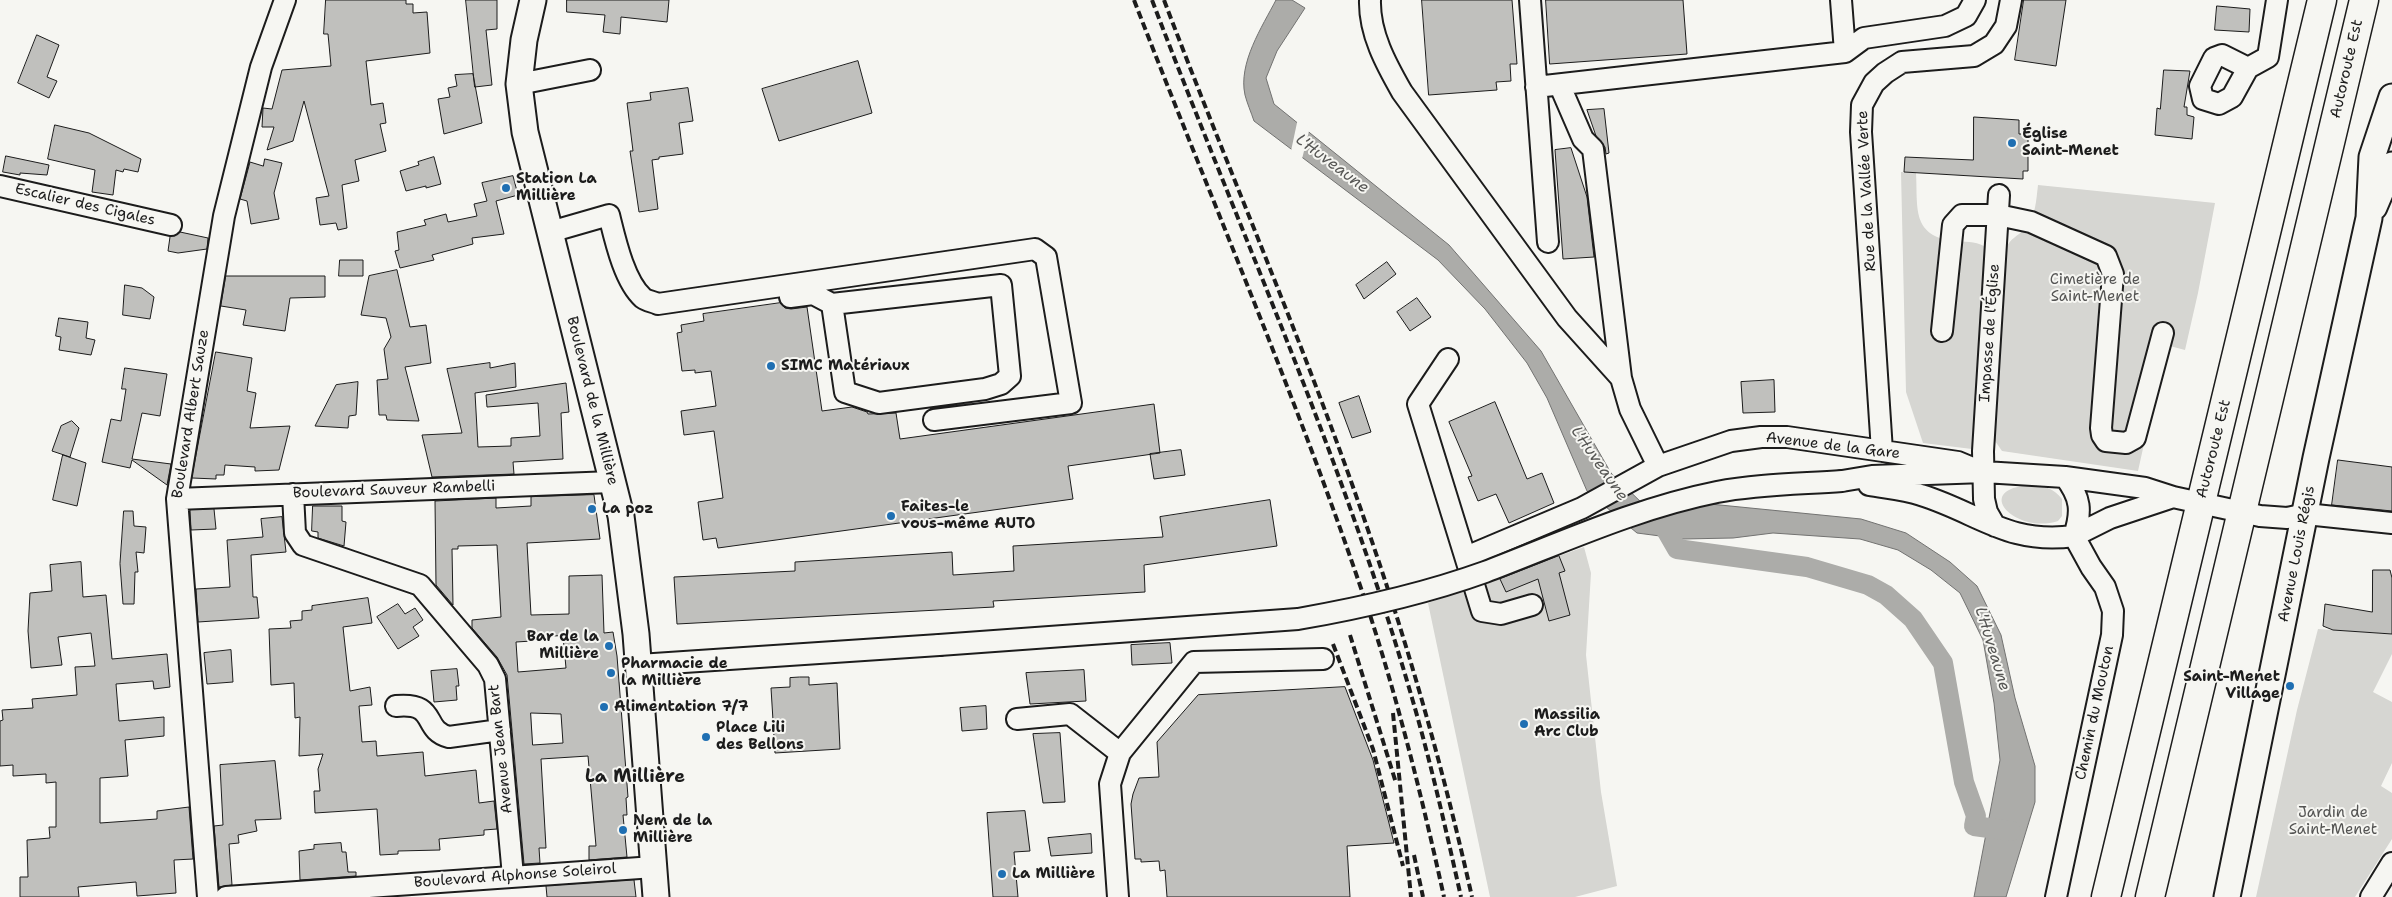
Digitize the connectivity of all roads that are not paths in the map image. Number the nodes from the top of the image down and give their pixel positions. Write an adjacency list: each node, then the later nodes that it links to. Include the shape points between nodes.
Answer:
1 (285, 0): 41 (street, Boulevard Albert Sauze, via 261,67 224,216)
2 (533, 0): 14 (main road, Boulevard de la Millière)
3 (1370, 0): 31 (street, via 1375,34 1385,62 1402,92 1567,318)
4 (1530, 0): 16 (street)
5 (1841, 0): 11 (street)
6 (1975, 0): 11 (street, via 1966,16 1945,26 1864,38)
7 (2011, 0): 33 (street, Rue de la Vallée Verte, via 2006,26 1994,44 1974,56 1902,62 1874,83 1862,104 1861,132)
8 (2277, 0): 12 (street, via 2268,57)
9 (2322, 0): 63 (highway, Autoroute Est)
10 (2364, 0): 64 (highway, Autoroute Est)
11 (1845, 52): 15 (street)
12 (2248, 68)
13 (590, 70): 14 (street)
14 (519, 84): 24 (main road, Boulevard de la Millière, via 525,132)
15 (1560, 86): 16 (street); 31 (street, via 1583,139 1593,150)
16 (1536, 87): 25 (street)
17 (2392, 97): 22 (main road, Avenue Louis Régis, via 2372,157)
18 (2392, 165): 22 (main road, Avenue Louis Régis)
19 (0, 186): 23 (street, Escalier des Cigales)
20 (1999, 195): 21 (street, Impasse de l'Église)
21 (1998, 214): 28 (street, via 1962,215 1953,225); 29 (street, via 2031,222 2106,256 2110,264 2113,274 2101,428 2106,441 2126,443 2135,438); 35 (street, Impasse de l'Église, via 1983,441)
22 (2369, 218): 42 (main road, Avenue Louis Régis)
23 (171, 225)
24 (550, 232): 26 (street, via 609,215 617,247 632,283 644,299 658,304); 38 (main road, Boulevard de la Millière)
25 (1548, 242)
26 (700, 297): 27 (street, via 723,306 813,294); 32 (street, via 1035,249 1046,257 1070,403)
27 (832, 304): 27 (street, via 845,392 879,402 985,389 1001,384 1010,376 1000,285)
28 (1942, 331)
29 (2163, 333)
30 (1448, 359): 46 (street, via 1418,404)
31 (1621, 378): 34 (street, via 1630,409)
32 (934, 420)
33 (1882, 451): 34 (street, Avenue de la Gare, via 1761,437 1731,441); 35 (street, Avenue de la Gare, via 1958,462)
34 (1658, 466): 46 (street, Avenue de la Gare, via 1589,504)
35 (1984, 472): 36 (street); 37 (street, via 1872,476); 44 (street, Impasse de l'Église, via 1984,499)
36 (2065, 477): 40 (street, via 2146,488); 45 (street, via 2075,490 2079,504)
37 (1842, 481): 44 (street, via 1921,494); 49 (street, bridge, via 1718,492 1606,525 1419,593 1355,609 1288,620)
38 (612, 482): 39 (street, Boulevard Sauveur Rambelli); 49 (main road, Boulevard de la Millière, via 621,516)
39 (293, 494): 41 (street, Boulevard Sauveur Rambelli); 52 (street, Avenue Jean Bart, via 295,533 303,545 420,585 488,665 494,679)
40 (2178, 498): 42 (street, via 2260,516 2287,518); 45 (street, via 2110,518)
41 (177, 499): 58 (street, Boulevard Albert Sauze)
42 (2306, 514): 43 (street); 57 (main road, Avenue Louis Régis)
43 (2392, 523)
44 (1995, 526): 45 (street, via 2032,537)
45 (2074, 536): 62 (street, Chemin du Mouton, via 2105,587 2113,611 2112,635)
46 (1466, 557): 47 (street, via 1482,611 1501,614)
47 (1532, 605)
48 (1323, 659): 53 (street, via 1194,662)
49 (638, 665): 55 (main road, Boulevard de la Millière)
50 (396, 706): 52 (street, via 421,708 441,735 449,737)
51 (1017, 719): 53 (street, via 1070,714)
52 (500, 730): 56 (street, Avenue Jean Bart)
53 (1120, 753): 61 (street, via 1110,784)
54 (2392, 863): 65 (street)
55 (654, 867): 56 (street, Boulevard Alphonse Soleirol); 60 (main road, Boulevard de la Millière)
56 (513, 876): 59 (street, Boulevard Alphonse Soleirol)
57 (2227, 895)
58 (208, 897)
59 (226, 897)
60 (656, 897)
61 (1118, 897)
62 (2056, 897)
63 (2106, 897)
64 (2150, 897)
65 (2371, 897)

